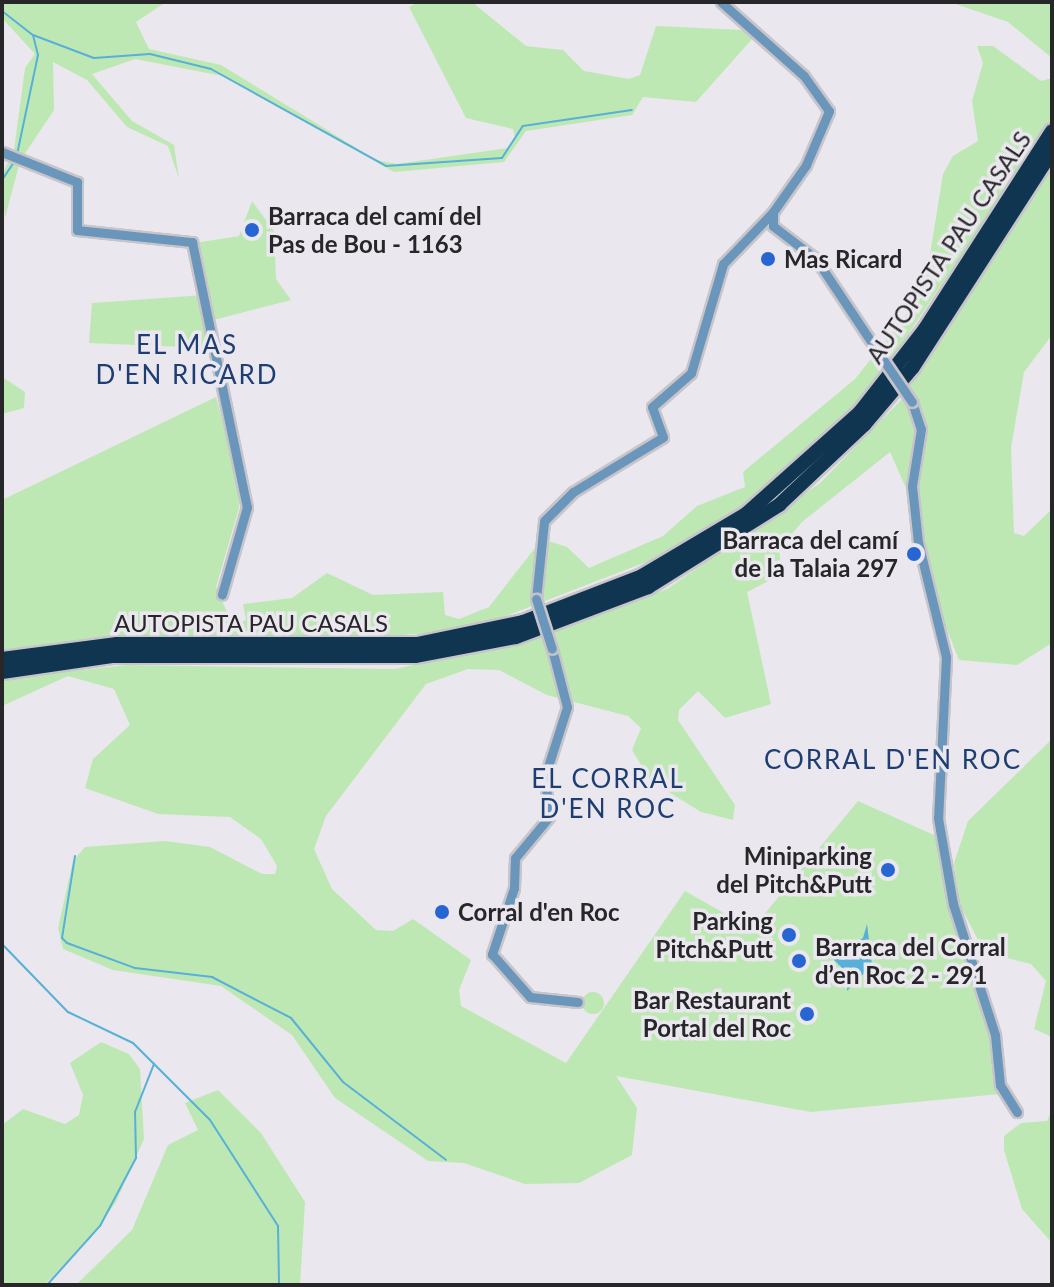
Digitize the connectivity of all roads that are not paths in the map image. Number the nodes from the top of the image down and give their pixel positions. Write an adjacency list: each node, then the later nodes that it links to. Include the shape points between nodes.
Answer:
1 (721, 2): 5 (street, via 804,76 829,111 806,165)
2 (1052, 131): 7 (highway, AUTOPISTA PAU CASALS, via 925,329 860,412 746,514 642,576 523,622 417,644 117,644)
3 (1052, 151): 8 (highway, AUTOPISTA PAU CASALS, via 936,334 864,425 779,505 648,587 516,637 415,656 112,656)
4 (2, 152): 6 (street, via 77,182 77,230 192,242 247,507)
5 (773, 212): 9 (street, bridge, via 723,264 691,373 652,407 663,437 573,492 544,521 536,599 567,707 545,776 549,817 515,858 514,888 492,954 530,997); 10 (street, bridge, via 773,226 816,259 912,402 921,429 912,486 916,530 946,657 938,818 953,904 995,1035 1003,1095)
6 (222, 594)
7 (2, 659)
8 (2, 672)
9 (578, 1002)
10 (1017, 1112)

